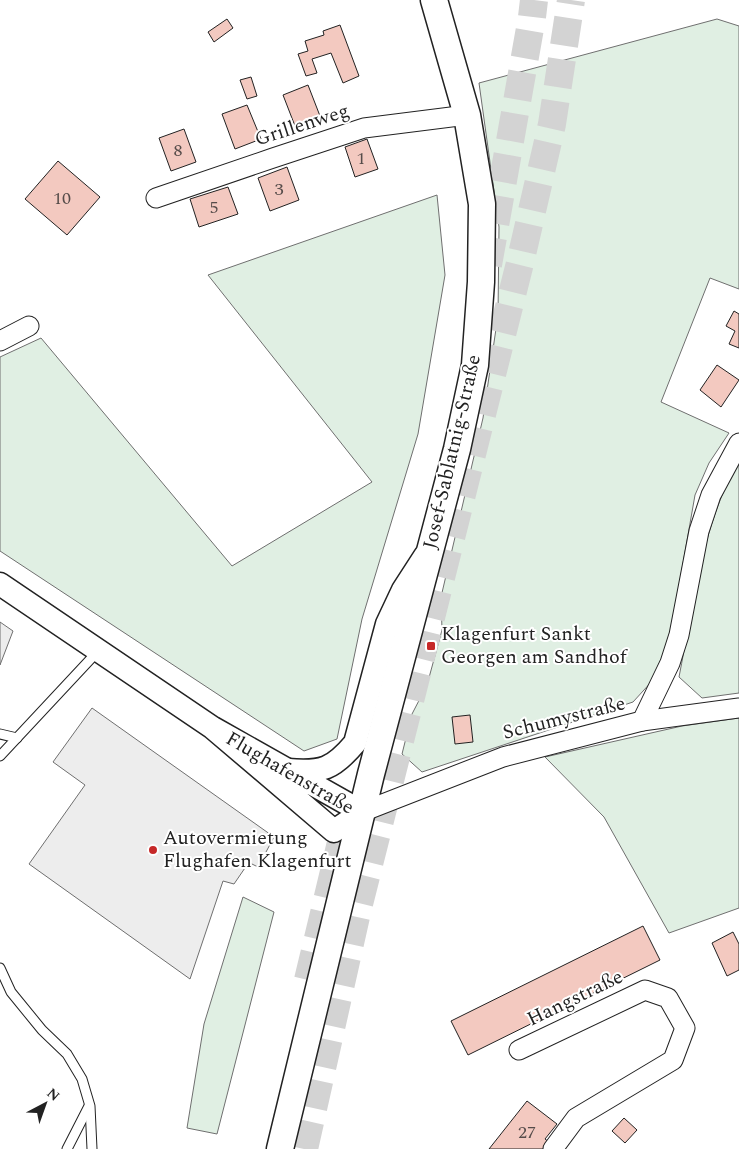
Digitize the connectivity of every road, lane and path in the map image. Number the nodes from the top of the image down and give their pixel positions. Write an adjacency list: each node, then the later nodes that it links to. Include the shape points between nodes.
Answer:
1 (434, 0): 2 (main road, Josef-Sablatnig-Straße)
2 (468, 114): 3 (street, Grillenweg, via 364,128); 7 (main road, Josef-Sablatnig-Straße, via 482,204 475,364)
3 (156, 198)
4 (29, 326): 5 (street)
5 (0, 341)
6 (739, 443): 11 (street, Schumystraße, via 711,496 699,531 679,636 670,663)
7 (432, 545): 16 (street, via 403,590 387,624 355,743 330,767 310,772); 17 (main road, Josef-Sablatnig-Straße)
8 (0, 584): 9 (street, Flughafenstraße)
9 (99, 650): 12 (street, Flughafenstraße); 14 (lane)
10 (739, 708): 11 (street)
11 (642, 721): 17 (street, Schumystraße, via 503,757)
12 (213, 728): 16 (street, Flughafenstraße); 17 (street, Flughafenstraße, via 334,831)
13 (0, 734): 14 (lane)
14 (17, 738): 15 (lane)
15 (0, 756)
16 (287, 770): 17 (street, Flughafenstraße)
17 (362, 812): 23 (main road, Josef-Sablatnig-Straße)
18 (0, 968): 20 (lane, via 11,992 67,1054 82,1079)
19 (519, 1050): 24 (street, Hangstraße, via 645,990 668,998 685,1028 673,1060 576,1118)
20 (90, 1106): 21 (lane); 22 (lane)
21 (67, 1149)
22 (92, 1149)
23 (280, 1149)
24 (553, 1149)

